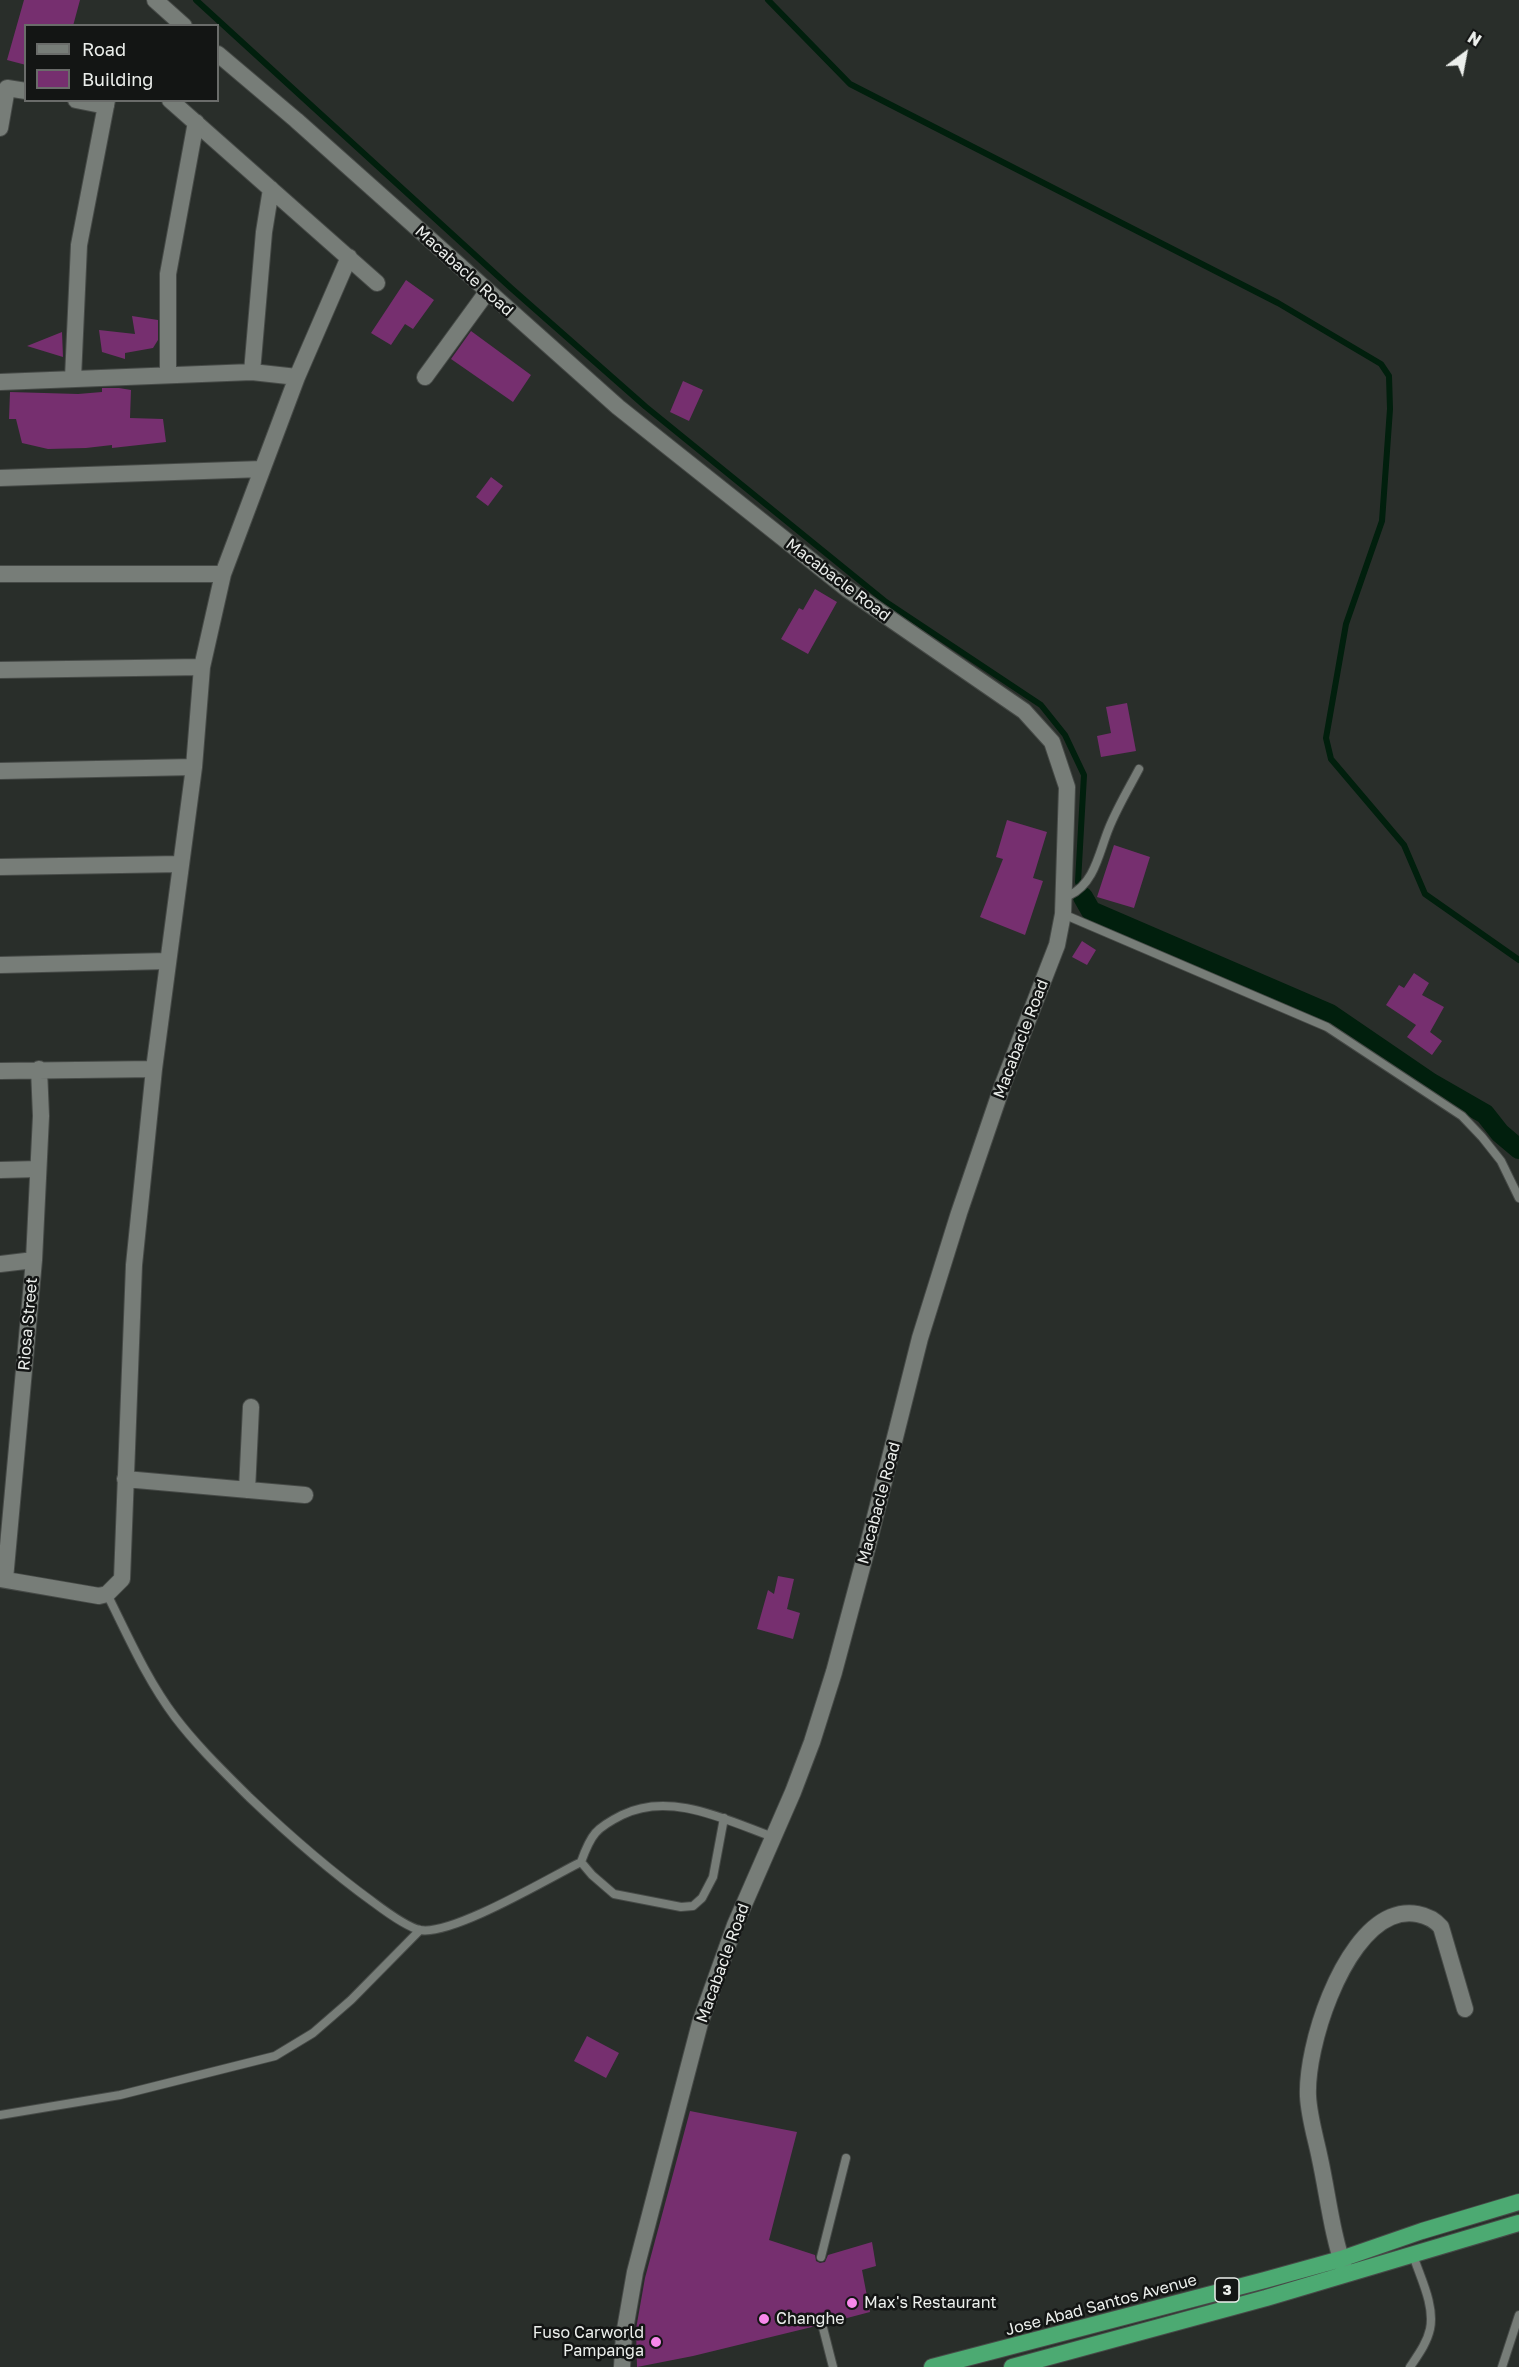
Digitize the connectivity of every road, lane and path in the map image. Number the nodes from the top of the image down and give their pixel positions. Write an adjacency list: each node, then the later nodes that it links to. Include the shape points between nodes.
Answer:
1 (155, 0): 2 (street)
2 (182, 24)
3 (219, 55): 12 (street, Macabacle Road)
4 (24, 92): 8 (street, via 7,88)
5 (172, 102): 7 (street)
6 (106, 103): 16 (street, via 79,245)
7 (196, 122): 9 (street); 14 (street, via 168,274)
8 (0, 128)
9 (271, 189): 10 (street); 13 (street)
10 (350, 257): 11 (street); 15 (street)
11 (377, 283)
12 (487, 292): 17 (street); 30 (street, Macabacle Road, via 618,407 847,590 1024,711 1038,725 1052,742 1067,787)
13 (252, 372): 14 (street); 15 (street)
14 (168, 375): 16 (street)
15 (297, 377): 19 (street)
16 (73, 378): 18 (street)
17 (424, 378)
18 (0, 382)
19 (262, 469): 20 (street); 22 (street)
20 (0, 478)
21 (0, 574): 22 (street)
22 (223, 574): 23 (street)
23 (202, 667): 24 (street); 25 (street)
24 (0, 670)
25 (194, 767): 27 (street); 28 (street)
26 (1139, 769): 30 (lane, via 1110,827 1094,871 1080,891)
27 (0, 771)
28 (181, 864): 29 (street); 32 (street)
29 (0, 867)
30 (1064, 894): 31 (street, Macabacle Road)
31 (1063, 914): 39 (lane, via 1328,1028 1462,1116 1501,1161); 49 (street, Macabacle Road, via 1057,945 1003,1084 920,1338 834,1672 797,1782)
32 (168, 962): 33 (street); 35 (street)
33 (0, 965)
34 (39, 1069): 35 (street); 36 (street); 37 (street, Riosa Street)
35 (154, 1069): 43 (street, via 134,1265)
36 (0, 1071)
37 (38, 1169): 38 (street); 40 (street, Riosa Street)
38 (0, 1170)
39 (1519, 1198)
40 (34, 1260): 41 (street); 46 (street, Riosa Street)
41 (0, 1264)
42 (251, 1407): 44 (street)
43 (126, 1479): 44 (street); 47 (street, via 122,1579)
44 (247, 1490): 45 (street)
45 (305, 1495)
46 (2, 1579): 47 (street, via 99,1596)
47 (107, 1594): 51 (lane, via 152,1681 174,1716 209,1758 336,1875 394,1917)
48 (724, 1818): 49 (lane); 50 (lane, via 670,1805 636,1808 602,1825); 50 (lane, via 713,1877 693,1906 614,1894)
49 (773, 1837): 62 (street, Macabacle Road, via 735,1925 700,2023 635,2272)
50 (581, 1862): 51 (lane, via 455,1924)
51 (420, 1930): 53 (lane, via 328,2020 275,2056 120,2095)
52 (1465, 2009): 59 (street, via 1441,1927 1434,1918 1411,1913 1392,1916 1377,1925 1347,1960 1312,2050 1308,2098)
53 (0, 2115)
54 (846, 2158): 58 (lane)
55 (1519, 2202): 59 (highway, Jose Abad Santos Avenue / 3, via 1422,2231)
56 (1519, 2223): 57 (highway, Jose Abad Santos Avenue / 3)
57 (1413, 2255): 59 (highway, Jose Abad Santos Avenue / 3); 66 (lane, via 1431,2320 1425,2342)
58 (821, 2257)
59 (1343, 2266): 64 (highway, Jose Abad Santos Avenue / 3); 65 (highway, Jose Abad Santos Avenue / 3)
60 (1519, 2315): 67 (lane)
61 (822, 2324): 63 (lane)
62 (622, 2367)
63 (833, 2367)
64 (932, 2367)
65 (1012, 2367)
66 (1410, 2367)
67 (1502, 2367)

